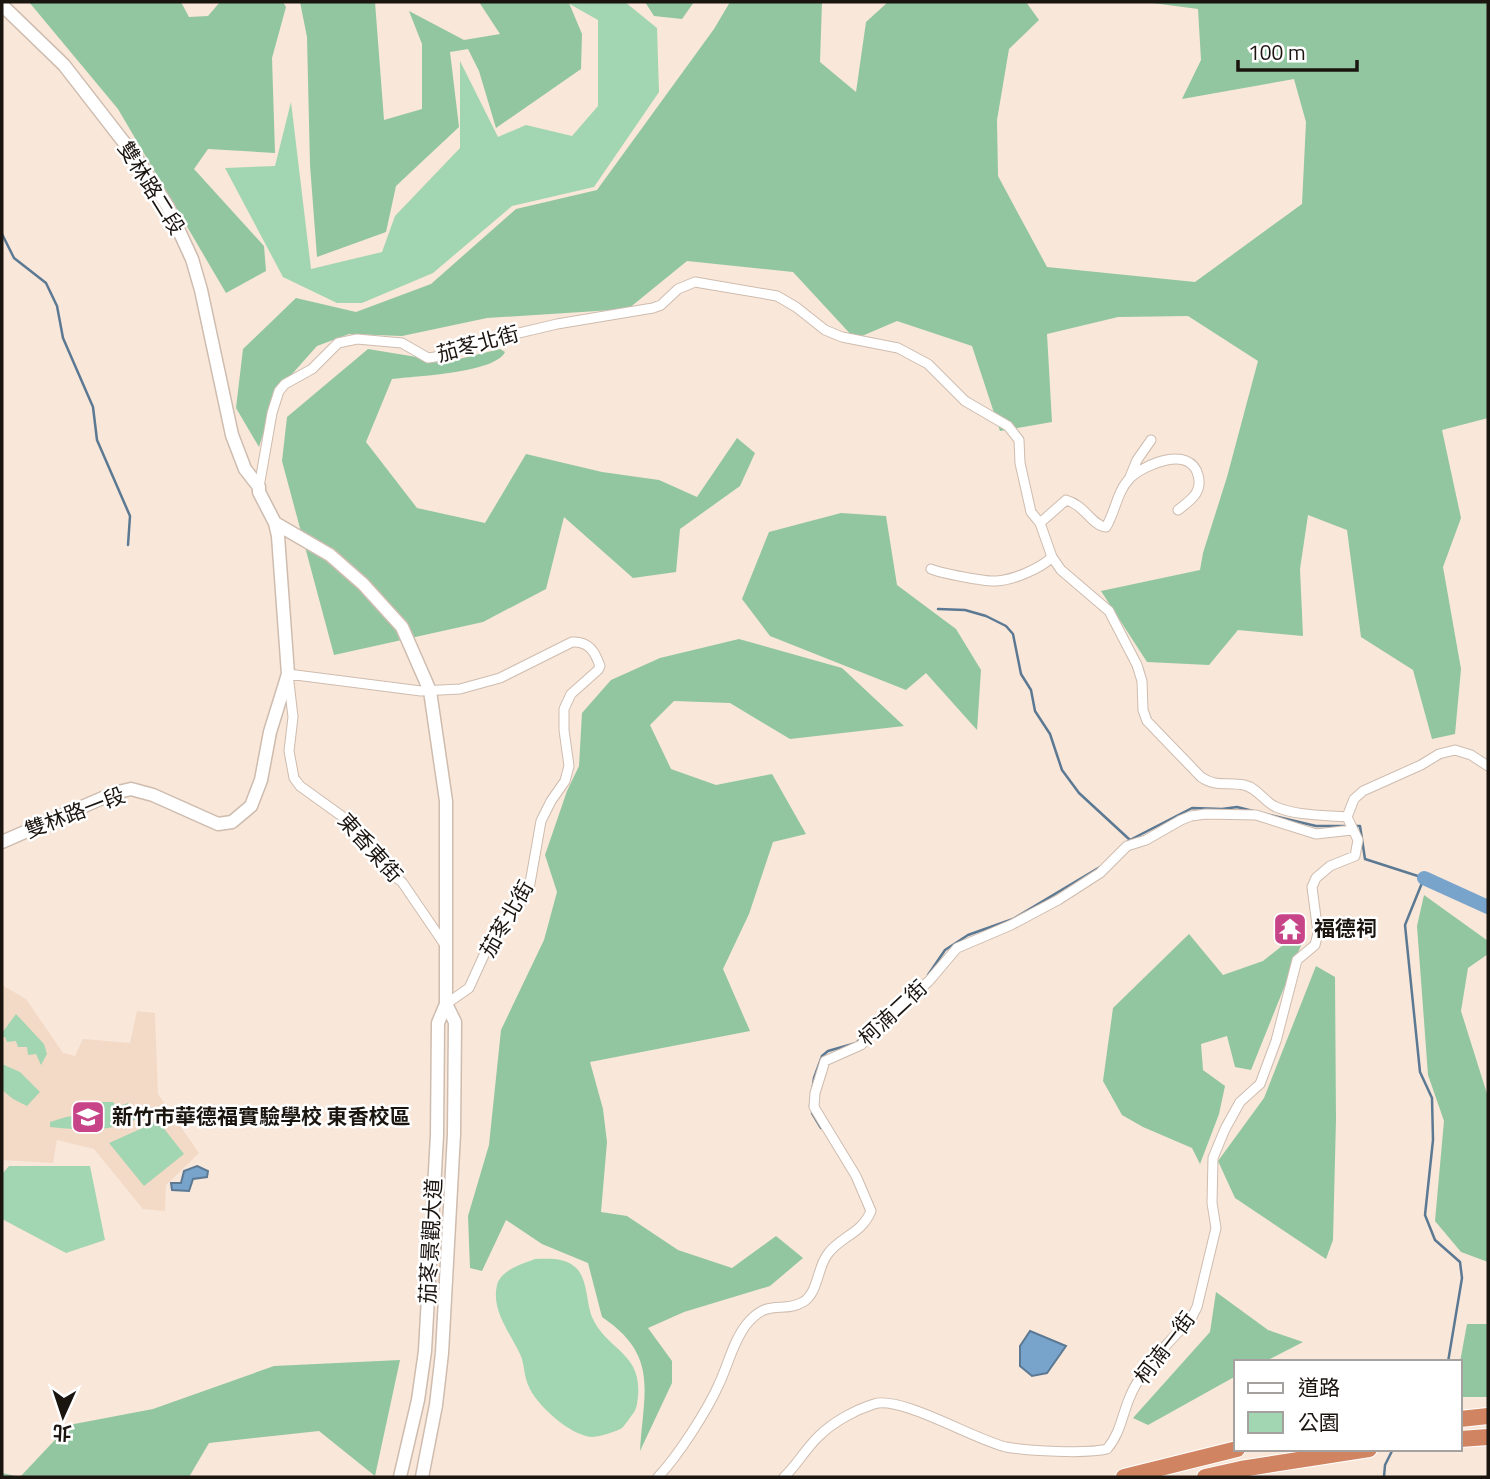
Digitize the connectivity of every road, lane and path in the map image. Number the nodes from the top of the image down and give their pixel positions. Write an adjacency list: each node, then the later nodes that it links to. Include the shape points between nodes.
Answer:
1 (2, 5): 4 (street, 雙林路二段, via 64,65 168,207 198,278 234,442)
2 (1151, 440): 3 (street)
3 (1129, 479): 5 (street, via 1150,464 1166,460 1194,464 1199,488); 7 (street, via 1107,527 1099,526 1066,500)
4 (259, 487): 6 (street); 7 (street, 茄苳北街, via 279,391 312,369 338,343 357,339 402,343 435,357 557,324 653,308 695,282 777,296 825,330 898,348 928,364 965,401 1008,426 1019,440 1031,512)
5 (1178, 510)
6 (275, 523): 10 (street); 11 (street, 茄苳景觀大道, via 330,555 363,584 402,627)
7 (1040, 523): 8 (street, 茄苳北街)
8 (1052, 557): 9 (street, via 1042,567 995,582); 13 (street, 茄苳北街, via 1109,611 1137,665 1147,722 1201,777 1209,783 1245,785 1272,806 1292,812)
9 (931, 569)
10 (288, 674): 11 (street, 茄苳北街); 15 (street, 雙林路一段, via 261,780 251,806 232,822 218,824 131,789); 16 (street, 東香東街, via 294,778 343,817 381,866 402,883)
11 (430, 691): 16 (street, 茄苳景觀大道, via 446,801); 17 (street, 茄苳北街, via 460,689 500,678 572,642 587,645 600,666 571,694 564,709 569,766 541,821 529,889 495,933 469,988)
12 (1488, 766): 13 (street, via 1455,750 1438,754 1363,791 1354,799)
13 (1348, 817): 14 (street, 柯湳一街)
14 (1352, 830): 27 (street, 柯湳二街, via 1316,834 1256,815 1206,814 1181,820 1127,846 1100,873 1058,900 957,948 861,1045 825,1061 814,1107 856,1176 871,1211 864,1225 828,1253 806,1300 765,1309 746,1326 709,1403); 28 (street, 柯湳一街, via 1358,839 1355,856 1330,866 1312,887 1318,933 1315,945 1297,960 1260,1084 1240,1102 1213,1158 1216,1228 1197,1307 1142,1376 1107,1449 1006,1447 918,1412 879,1402 817,1437)
15 (2, 842)
16 (446, 946): 17 (street, 茄苳景觀大道)
17 (446, 1004): 25 (street, 茄苳景觀大道, via 438,1023 425,1351); 26 (street, 茄苳景觀大道, via 455,1021 453,1148 440,1366)
18 (1488, 1416): 19 (highway)
19 (1462, 1419)
20 (1488, 1437): 21 (highway)
21 (1462, 1439)
22 (1234, 1450): 24 (highway)
23 (1356, 1451): 29 (highway)
24 (1131, 1475)
25 (400, 1477)
26 (422, 1477)
27 (658, 1477)
28 (784, 1477)
29 (1205, 1477)

